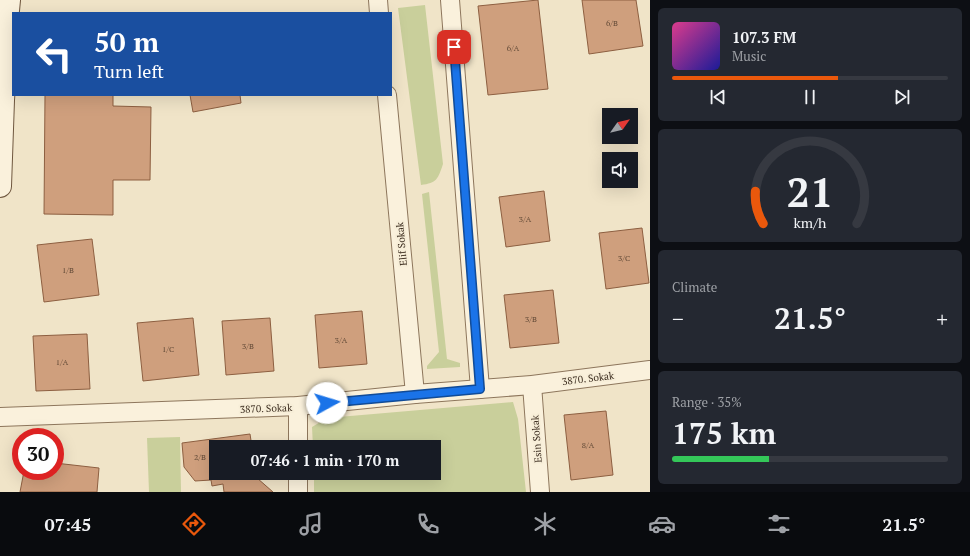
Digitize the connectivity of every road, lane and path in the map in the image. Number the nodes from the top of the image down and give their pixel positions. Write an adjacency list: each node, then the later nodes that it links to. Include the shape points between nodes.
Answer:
1 (8, 0): 6 (street)
2 (378, 0): 4 (street)
3 (450, 0): 9 (street)
4 (379, 12)
5 (387, 96): 10 (street, Elif Sokak)
6 (0, 186)
7 (650, 370): 8 (street, 3870. Sokak)
8 (532, 385): 9 (street, 3870. Sokak); 16 (street, Esin Sokak)
9 (480, 389): 10 (street, 3870. Sokak)
10 (415, 394): 11 (street, 3870. Sokak)
11 (298, 406): 12 (street, 3870. Sokak); 13 (street)
12 (0, 417)
13 (298, 440)
14 (298, 480): 15 (street)
15 (298, 492)
16 (540, 492)

